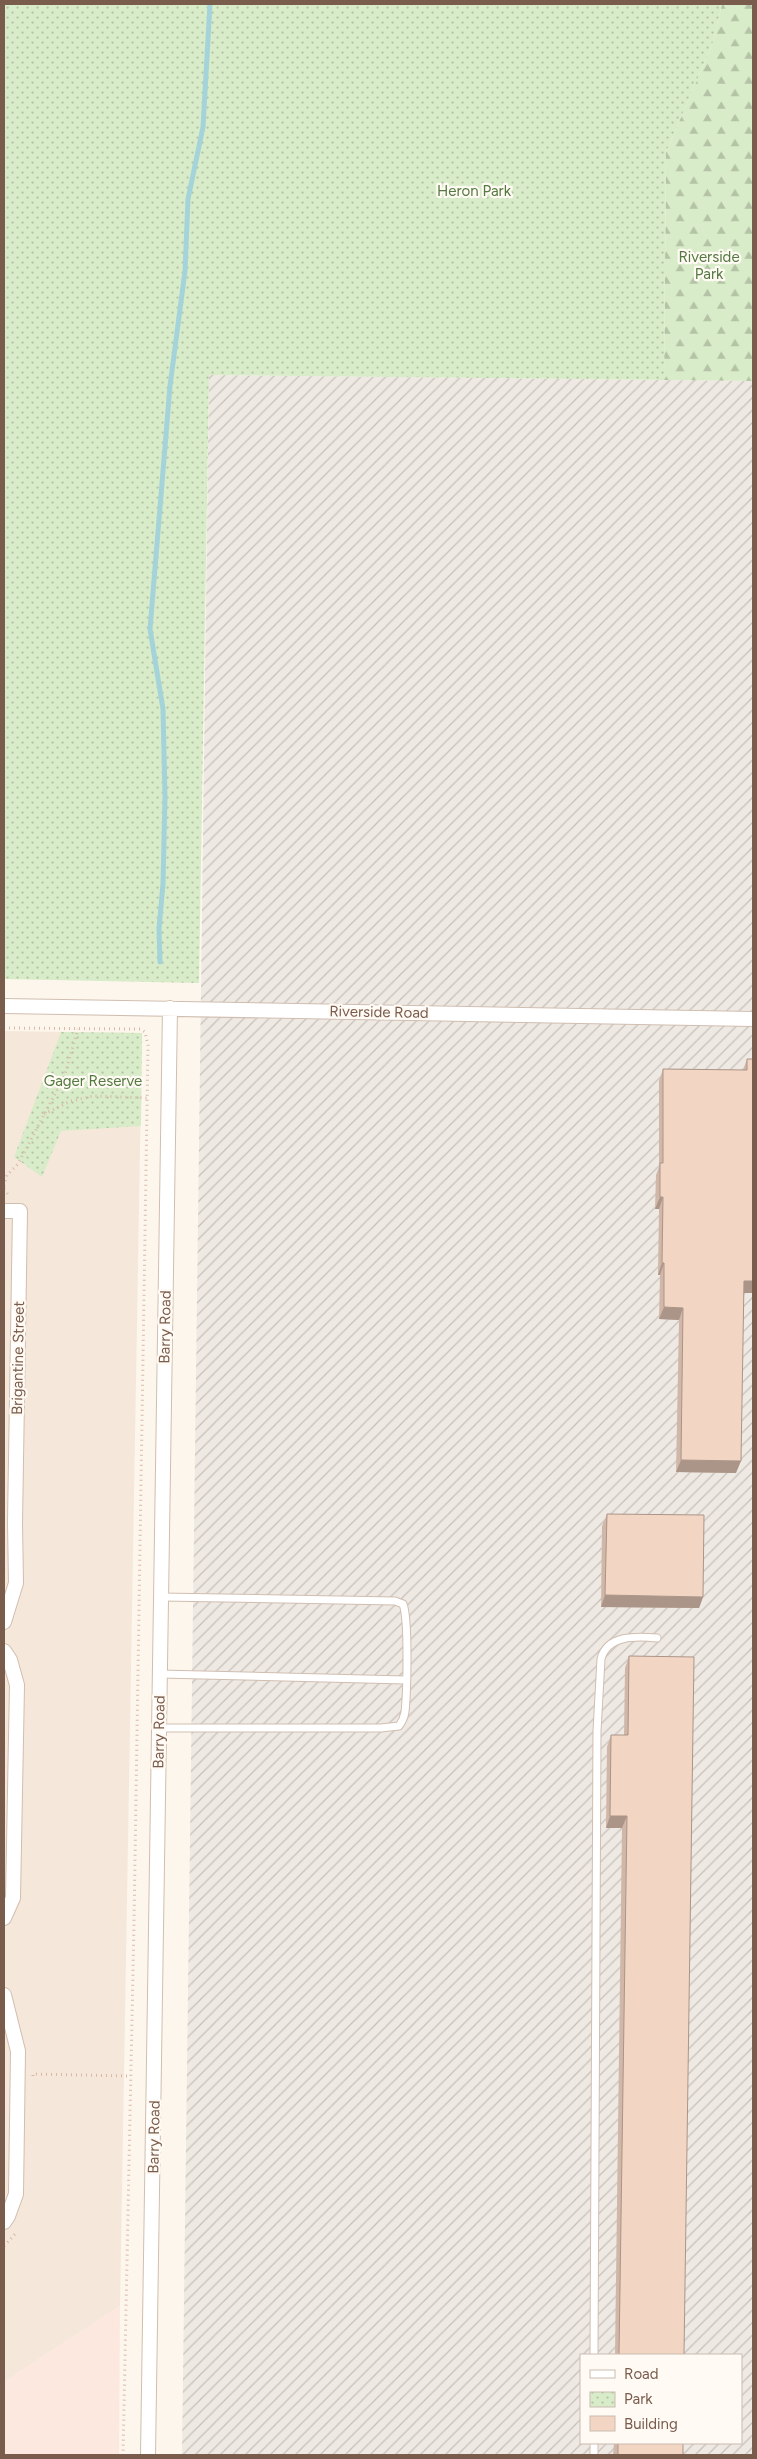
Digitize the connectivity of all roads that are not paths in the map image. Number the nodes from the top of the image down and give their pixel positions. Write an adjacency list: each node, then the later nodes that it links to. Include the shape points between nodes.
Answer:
1 (4, 1006): 2 (street, Riverside Road)
2 (170, 1008): 3 (street, Riverside Road); 6 (street, Barry Road)
3 (753, 1020)
4 (4, 1211): 5 (street, Brigantine Street, via 20,1211)
5 (10, 1416): 7 (street, Brigantine Street, via 16,1583)
6 (161, 1596): 10 (street, Barry Road); 11 (lane, via 395,1601 403,1604 405,1610)
7 (4, 1622)
8 (657, 1638): 16 (lane, via 641,1636 610,1643 603,1649 600,1659)
9 (4, 1651): 13 (street, via 17,1685 13,1898)
10 (160, 1674): 11 (lane); 12 (street, Barry Road)
11 (405, 1680): 12 (lane, via 405,1713 399,1726)
12 (160, 1728): 17 (street, Barry Road)
13 (4, 1918)
14 (4, 1995): 15 (street, via 18,2051 16,2194)
15 (4, 2222)
16 (594, 2354)
17 (148, 2455)

